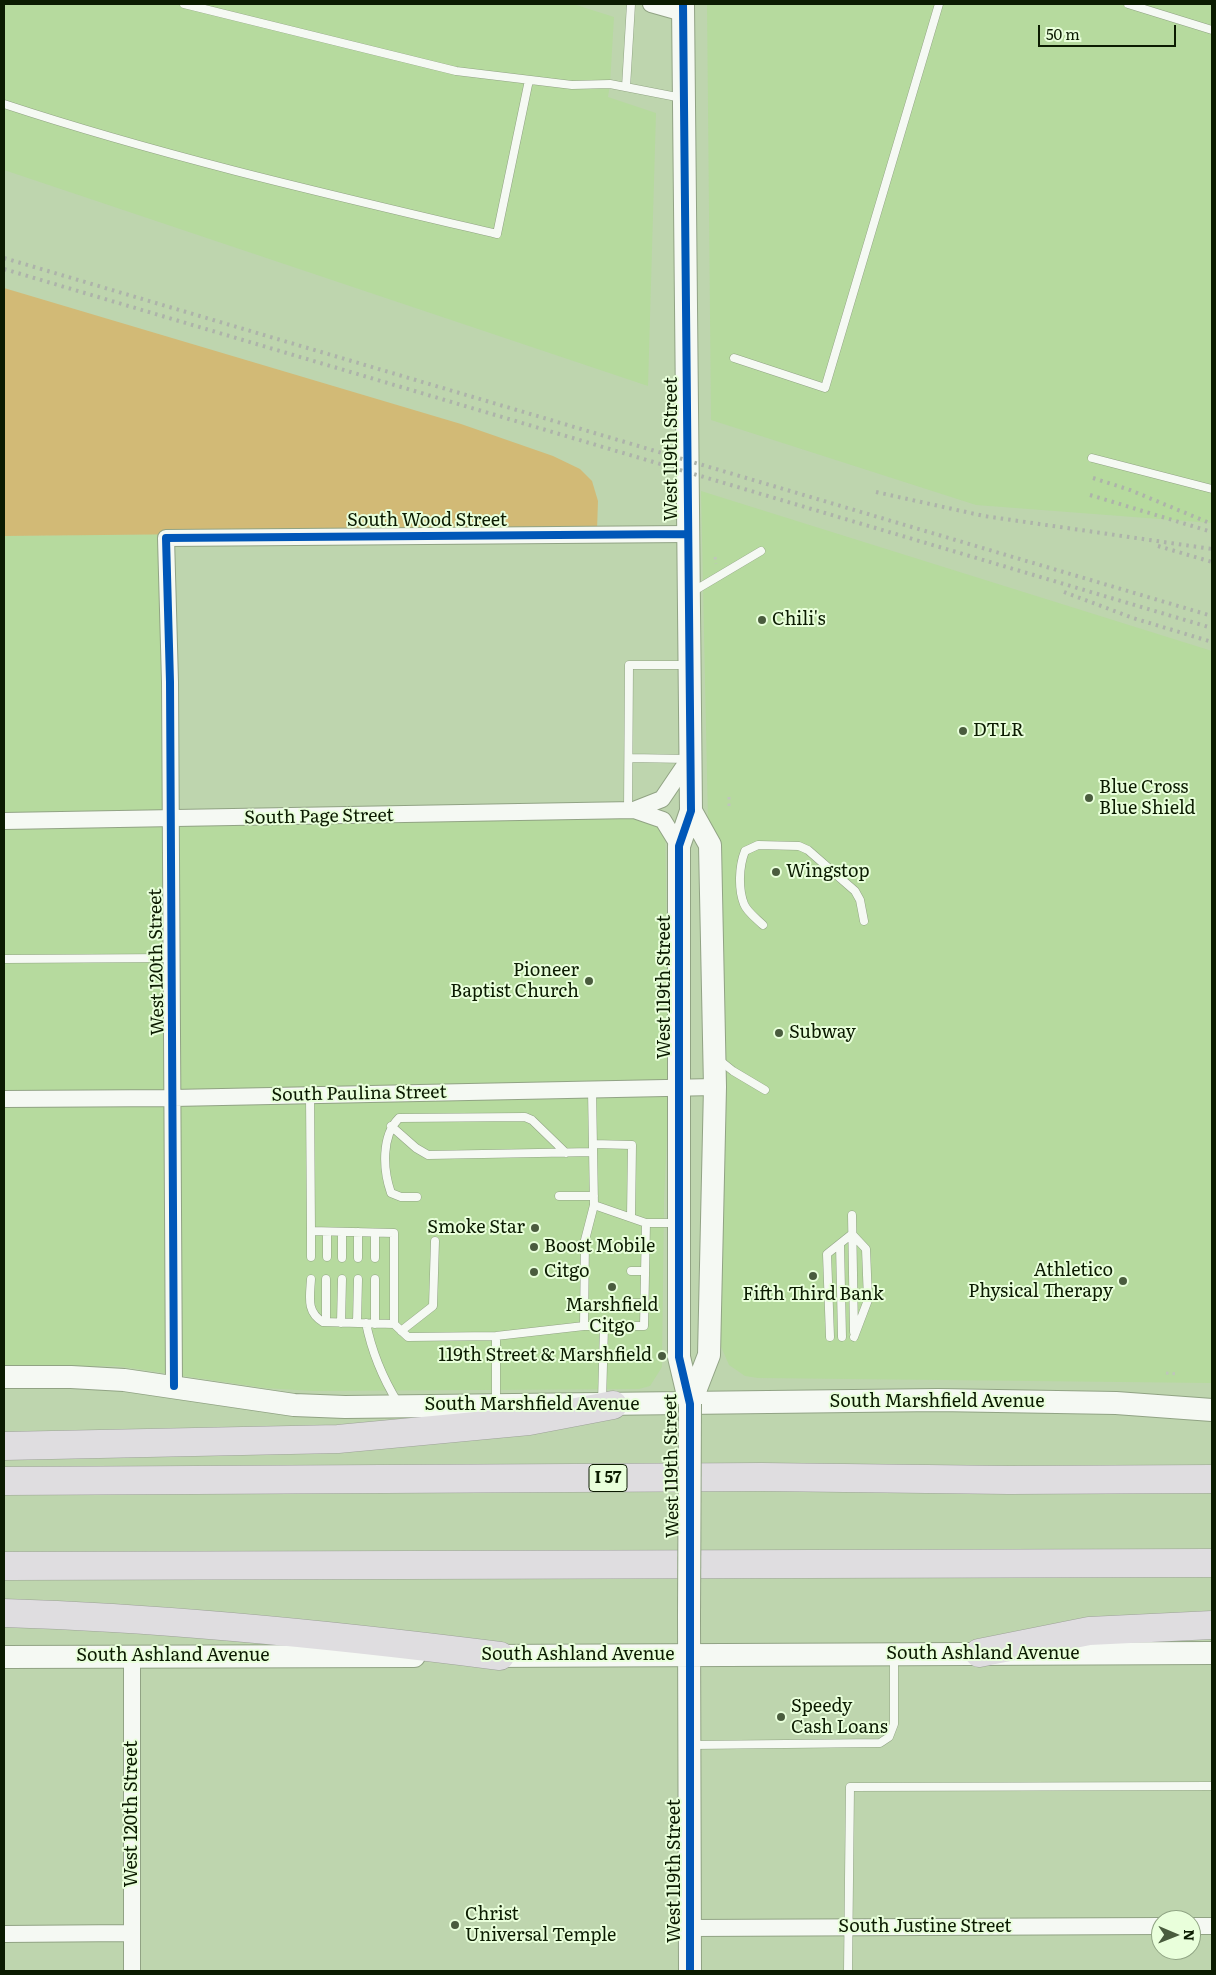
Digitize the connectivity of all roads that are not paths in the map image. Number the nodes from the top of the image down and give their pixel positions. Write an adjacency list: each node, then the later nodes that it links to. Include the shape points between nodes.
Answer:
1 (184, 4): 8 (lane, via 456,71)
2 (631, 4): 9 (lane)
3 (650, 4): 6 (street)
4 (939, 4): 12 (lane, via 825,388)
5 (1128, 4): 7 (lane)
6 (683, 9): 10 (street, West 119th Street)
7 (1212, 30)
8 (529, 80): 9 (lane); 11 (lane, via 496,234 240,173)
9 (626, 87): 10 (lane)
10 (684, 98): 15 (street, West 119th Street)
11 (4, 104)
12 (734, 358)
13 (1092, 458): 14 (lane)
14 (1212, 489)
15 (688, 534): 16 (street, South Wood Street); 18 (street, West 119th Street)
16 (166, 538): 24 (street, West 120th Street)
17 (760, 551): 18 (lane)
18 (688, 595): 19 (street, West 119th Street)
19 (689, 665): 20 (lane, via 629,665); 21 (street, West 119th Street)
20 (629, 758): 21 (lane); 22 (lane)
21 (689, 759): 22 (street, South Page Street, via 662,799); 23 (street, West 119th Street)
22 (631, 811): 24 (street, South Page Street); 26 (street, South Page Street, via 663,820)
23 (691, 811): 26 (street, West 119th Street); 31 (street, West 119th Street, via 710,845)
24 (170, 820): 25 (street, South Page Street); 29 (street, West 120th Street)
25 (4, 821)
26 (679, 846): 32 (street, West 119th Street)
27 (864, 921): 28 (lane, via 856,891 815,854 799,846 758,846 745,852 742,858 741,894 749,911)
28 (763, 925)
29 (172, 958): 30 (lane); 37 (street, West 120th Street)
30 (4, 959)
31 (714, 1056): 33 (street, West 119th Street); 35 (lane)
32 (680, 1088): 33 (street, South Paulina Street); 34 (street, South Paulina Street); 49 (street, West 119th Street)
33 (715, 1088): 87 (street, West 119th Street, via 709,1355)
34 (592, 1090): 36 (street, South Paulina Street); 40 (lane)
35 (765, 1090)
36 (310, 1095): 37 (street, South Paulina Street); 50 (lane)
37 (173, 1098): 38 (street, South Paulina Street); 86 (street, West 120th Street)
38 (4, 1099)
39 (391, 1126): 41 (lane, via 428,1155); 41 (lane, via 399,1118 525,1118 532,1120); 44 (lane, via 387,1139 386,1180 391,1193)
40 (593, 1148): 41 (lane); 43 (lane); 47 (lane, via 632,1145)
41 (566, 1153)
42 (560, 1196): 43 (lane)
43 (594, 1196): 45 (lane)
44 (417, 1197)
45 (594, 1205): 47 (lane); 71 (lane, via 585,1240 589,1271)
46 (852, 1215): 55 (lane)
47 (632, 1218): 48 (lane)
48 (646, 1223): 49 (lane); 64 (lane)
49 (680, 1223): 87 (street, West 119th Street, via 679,1357)
50 (311, 1232): 51 (lane); 58 (lane)
51 (327, 1232): 52 (lane); 59 (lane)
52 (342, 1232): 53 (lane); 60 (lane)
53 (358, 1232): 54 (lane); 61 (lane)
54 (376, 1233): 62 (lane); 78 (lane, via 394,1233)
55 (852, 1234): 55 (lane, via 866,1249 868,1300 854,1336); 57 (lane)
56 (434, 1241): 81 (lane, via 433,1306)
57 (840, 1244): 83 (lane, via 827,1254); 84 (lane)
58 (311, 1257)
59 (327, 1258)
60 (342, 1258)
61 (358, 1258)
62 (375, 1258)
63 (631, 1271): 64 (lane)
64 (645, 1271): 70 (lane)
65 (375, 1278): 77 (lane)
66 (311, 1279): 74 (lane, via 310,1308 314,1317)
67 (326, 1279): 74 (lane)
68 (342, 1279): 75 (lane)
69 (358, 1279): 76 (lane)
70 (644, 1302): 73 (lane); 80 (lane, via 644,1326)
71 (584, 1303): 72 (lane); 79 (lane)
72 (593, 1303)
73 (632, 1303)
74 (326, 1322): 75 (lane)
75 (341, 1322): 76 (lane)
76 (357, 1323): 77 (lane)
77 (370, 1324): 78 (lane); 89 (lane, via 372,1351 385,1383)
78 (394, 1324): 81 (lane)
79 (584, 1326): 80 (lane); 82 (lane)
80 (604, 1326): 88 (lane)
81 (401, 1331): 82 (lane, via 408,1336)
82 (496, 1336): 90 (lane)
83 (830, 1337)
84 (842, 1337)
85 (4, 1377): 86 (street, South Marshfield Avenue, via 71,1377)
86 (174, 1386): 89 (street, South Marshfield Avenue, via 294,1405)
87 (690, 1404): 88 (street, South Marshfield Avenue); 91 (street, South Marshfield Avenue, via 938,1400 1116,1403); 102 (street, West 119th Street, bridge)
88 (608, 1405): 90 (street, South Marshfield Avenue); 92 (highway, via 529,1420 338,1439)
89 (401, 1406): 90 (street, South Marshfield Avenue)
90 (496, 1406)
91 (1212, 1410)
92 (4, 1446)
93 (1212, 1479): 94 (highway, I 57, via 752,1477)
94 (4, 1481)
95 (1212, 1563): 96 (highway)
96 (4, 1566)
97 (4, 1614): 104 (highway, via 73,1615 334,1635)
98 (1212, 1625): 100 (highway, via 1089,1631)
99 (1212, 1652): 100 (street, South Ashland Avenue)
100 (979, 1653): 101 (street, South Ashland Avenue)
101 (894, 1654): 102 (street, South Ashland Avenue); 106 (lane, via 894,1724 888,1737 880,1743)
102 (689, 1655): 104 (street, South Ashland Avenue); 106 (street, West 119th Street)
103 (132, 1656): 104 (street, South Ashland Avenue); 105 (street, South Ashland Avenue); 111 (street, West 120th Street)
104 (500, 1656)
105 (4, 1657)
106 (689, 1745): 109 (street, West 119th Street)
107 (1212, 1786): 110 (lane, via 850,1787)
108 (1151, 1926): 110 (street, South Justine Street)
109 (690, 1928): 110 (street, South Justine Street); 114 (street, West 119th Street)
110 (849, 1928): 115 (lane)
111 (132, 1933): 112 (street); 113 (street, West 120th Street)
112 (4, 1934)
113 (132, 1971)
114 (690, 1971)
115 (848, 1971)

